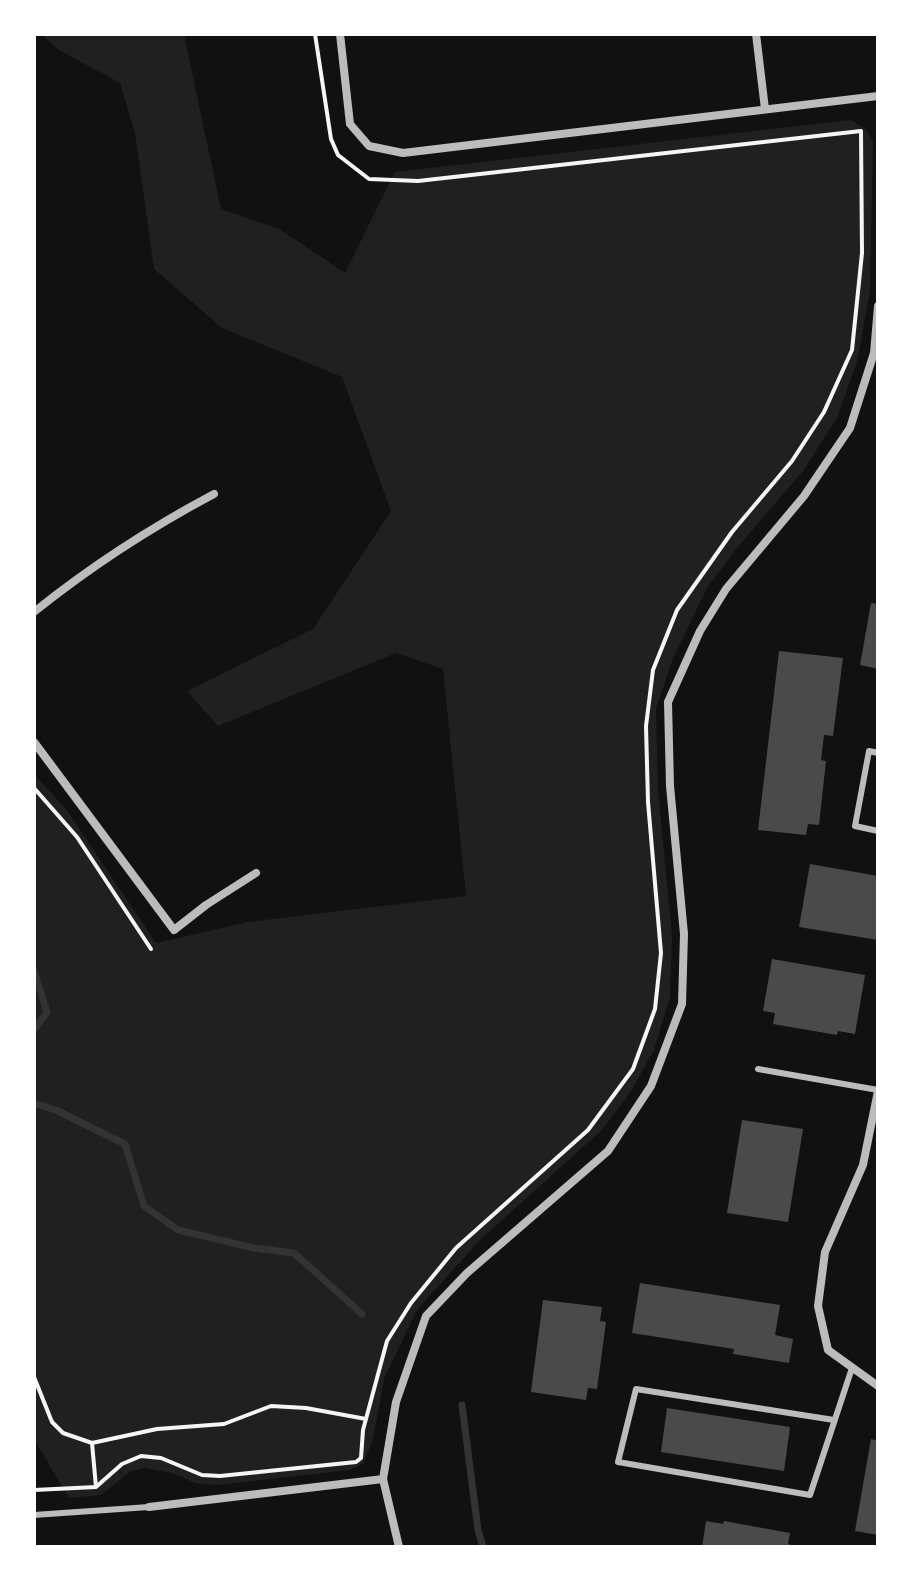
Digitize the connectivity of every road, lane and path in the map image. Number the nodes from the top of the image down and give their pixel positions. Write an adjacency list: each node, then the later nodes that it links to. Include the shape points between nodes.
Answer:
1 (315, 34): 20 (path, via 331,139 338,155 369,179 418,181 861,131 862,253 852,350 824,412 792,461 732,532 677,610 653,670 646,726 648,802 661,953 655,1009 633,1069 588,1130 456,1248 411,1303 387,1341)
2 (340, 34): 5 (street, via 350,124 369,146 403,153)
3 (756, 34): 5 (street)
4 (878, 96): 5 (street)
5 (765, 109)
6 (878, 306): 23 (street, via 874,353 850,428 804,496 726,589 668,702 684,934 682,1004 651,1086 608,1151 467,1273 426,1316 396,1402)
7 (214, 494): 8 (street, via 80,575)
8 (34, 612)
9 (34, 742): 13 (street, via 174,930)
10 (878, 753): 12 (lane, via 869,751 855,826)
11 (34, 788): 14 (path, via 77,837)
12 (878, 831)
13 (256, 873)
14 (151, 949)
15 (758, 1069): 16 (lane)
16 (878, 1090): 17 (street, via 863,1165 825,1252 818,1306 828,1350)
17 (852, 1368): 19 (street); 21 (lane)
18 (34, 1377): 22 (path, via 52,1422 63,1433)
19 (878, 1386)
20 (366, 1419): 22 (path, via 271,1406 224,1424 157,1429); 24 (path, via 356,1462 220,1476 141,1456 122,1464)
21 (834, 1420): 21 (lane, via 810,1495 618,1462 636,1389)
22 (92, 1443): 24 (path)
23 (383, 1479): 26 (street); 28 (street)
24 (96, 1487): 25 (path)
25 (34, 1490)
26 (149, 1507): 27 (lane)
27 (34, 1515)
28 (399, 1547)

